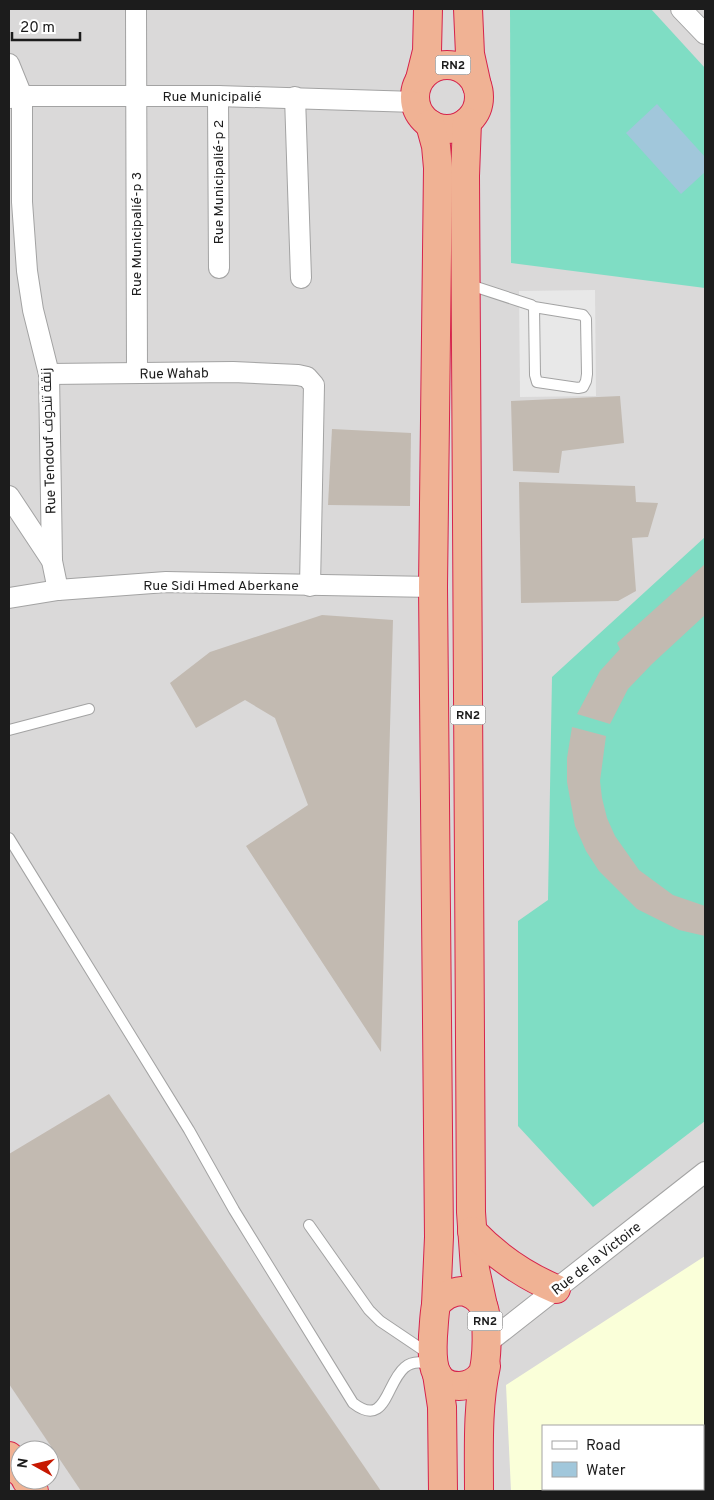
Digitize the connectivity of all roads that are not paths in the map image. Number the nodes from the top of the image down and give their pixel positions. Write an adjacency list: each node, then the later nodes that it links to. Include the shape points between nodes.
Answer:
1 (136, 9): 8 (street, Rue Municipalié-p 3)
2 (428, 9): 12 (highway, RN2)
3 (468, 9): 7 (highway, RN2, via 470,54)
4 (681, 9): 5 (street)
5 (705, 34)
6 (9, 64): 10 (street)
7 (477, 86): 12 (highway, RN2, via 464,69 451,65 437,66 425,74); 13 (highway, RN2, via 478,106)
8 (136, 96): 9 (street, Rue Municipalié); 10 (street, Rue Municipalié); 19 (street, Rue Municipalié-p 3)
9 (218, 96): 11 (street, Rue Municipalié); 15 (street, Rue Municipalié-p 2)
10 (15, 97): 14 (street, Rue Tendouf زنقة تندوف)
11 (296, 97): 12 (street, Rue Municipalié); 16 (street)
12 (422, 102): 13 (highway, via 442,129); 24 (highway, RN2, via 436,146 438,168)
13 (467, 122): 17 (highway, RN2)
14 (15, 205): 20 (street, Rue Tendouf زنقة تندوف)
15 (219, 268)
16 (301, 278)
17 (466, 283): 18 (lane); 32 (highway, RN2)
18 (534, 307): 18 (lane, via 537,382 583,387 587,374 586,319 580,314)
19 (137, 373): 20 (street, Rue Wahab); 23 (street, Rue Wahab, via 298,375 307,377 314,385)
20 (49, 374): 22 (street, Rue Tendouf زنقة تندوف)
21 (9, 496): 22 (street)
22 (52, 562): 25 (street)
23 (310, 586): 24 (street, Rue Sidi Hmed Aberkane); 25 (street, Rue Sidi Hmed Aberkane, via 166,582)
24 (433, 587): 34 (highway, RN2, via 439,1236)
25 (58, 590): 26 (street, Rue Sidi Hmed Aberkane)
26 (9, 598)
27 (89, 709): 28 (lane)
28 (9, 730)
29 (9, 838): 37 (lane, via 353,1403 373,1410 385,1401 400,1371 407,1365 416,1362)
30 (705, 1172): 33 (street, Rue de la Victoire)
31 (309, 1225): 37 (lane, via 369,1310)
32 (472, 1231): 33 (highway, via 507,1263); 35 (highway, RN2, via 475,1269)
33 (556, 1289): 36 (street, Rue de la Victoire)
34 (436, 1305): 35 (highway, RN2, via 447,1294 462,1291 478,1299); 37 (highway, RN2)
35 (483, 1306): 36 (highway, RN2)
36 (486, 1355): 37 (highway, via 482,1374 476,1380 459,1386 442,1380); 39 (highway, RN2, via 479,1420)
37 (434, 1365): 38 (highway, RN2, via 442,1407)
38 (443, 1491)
39 (479, 1491)

